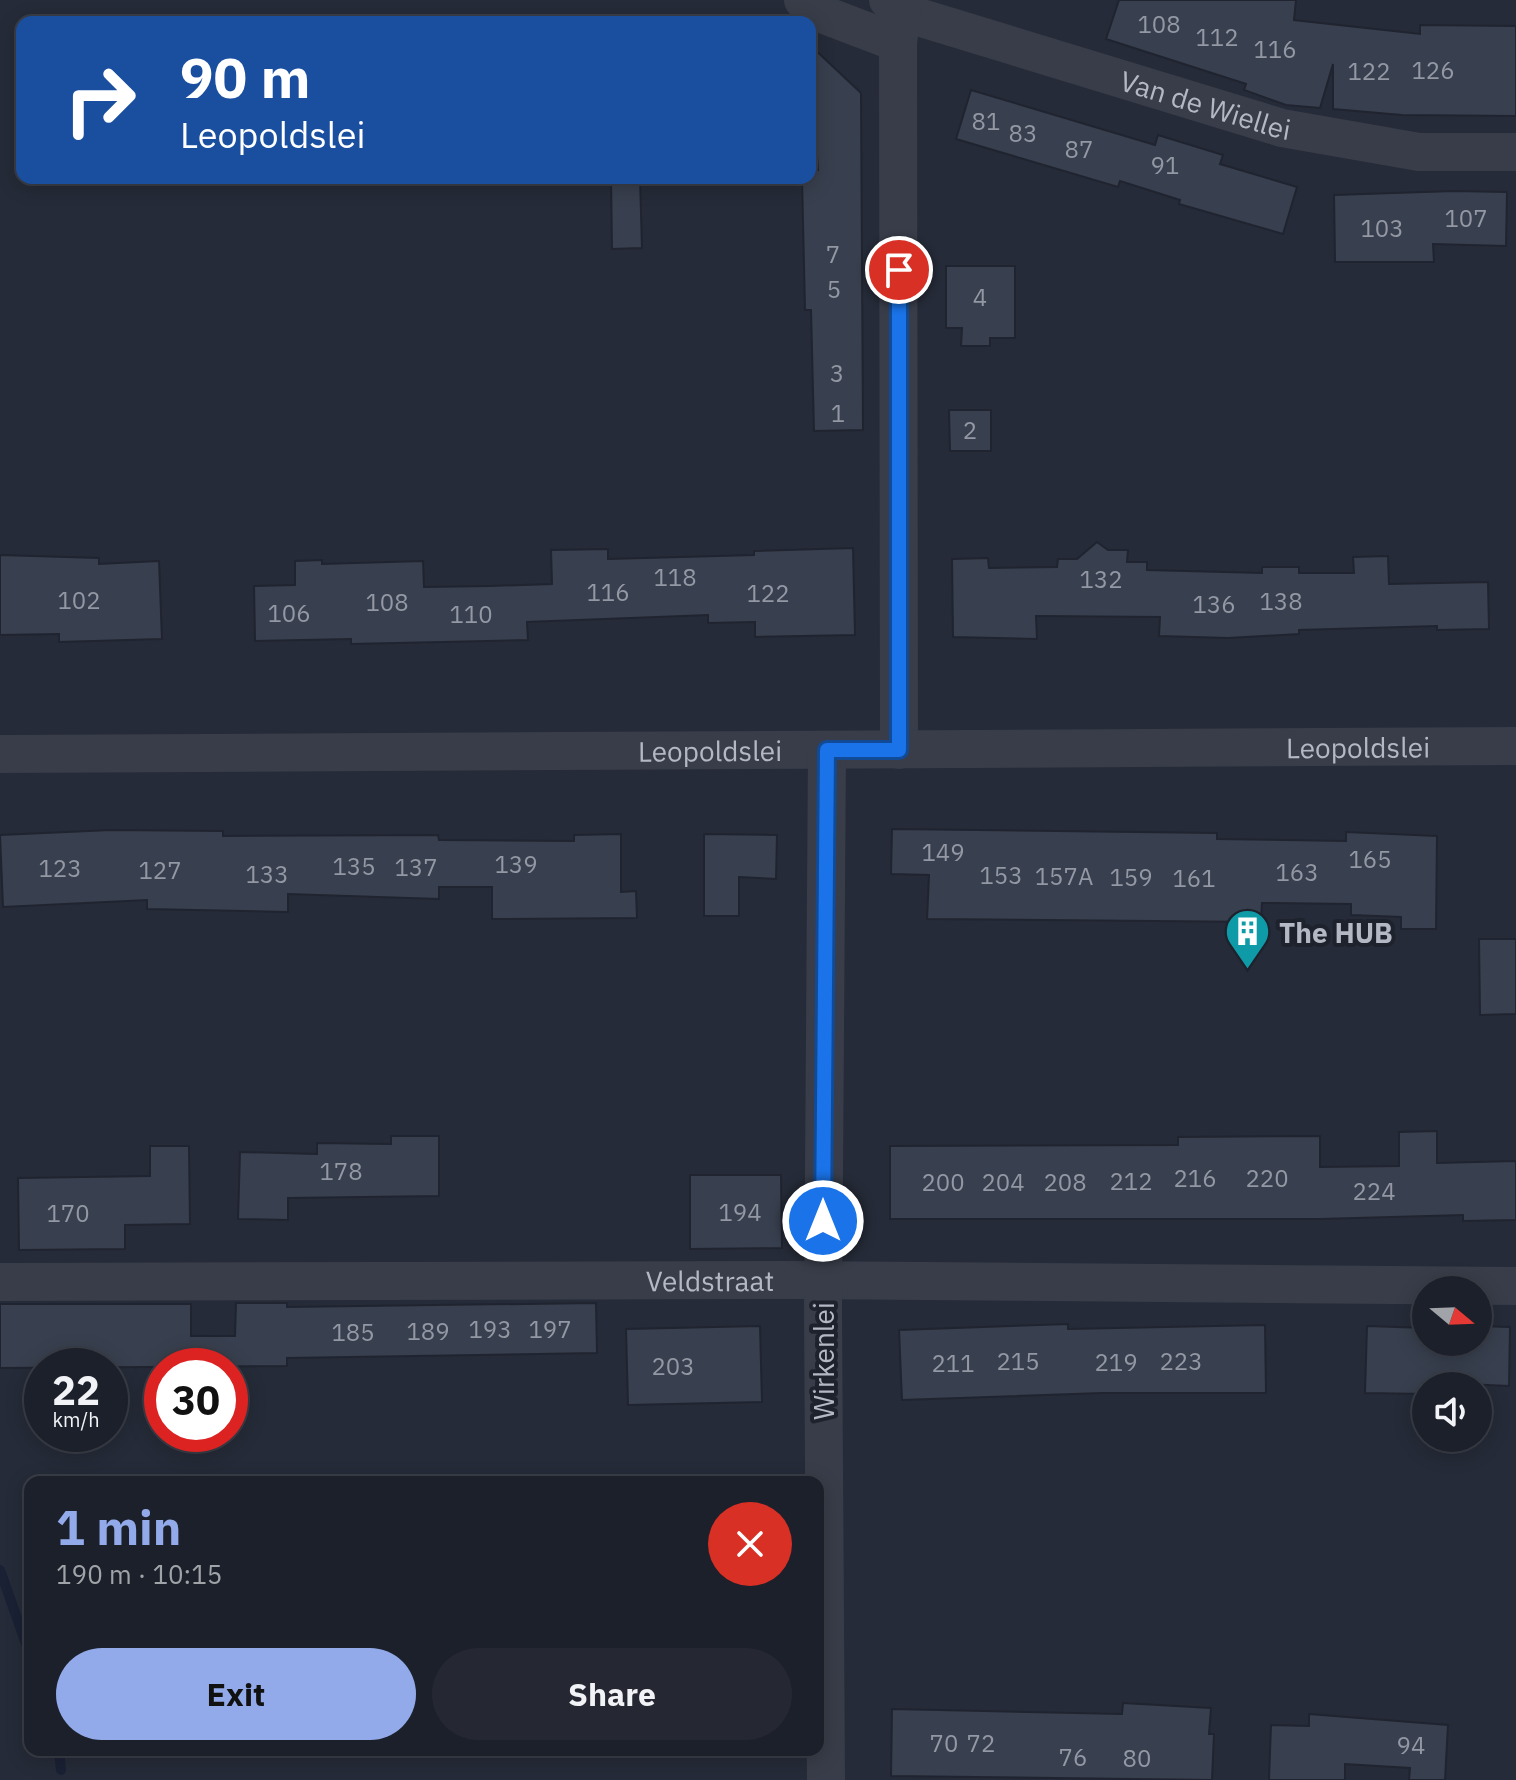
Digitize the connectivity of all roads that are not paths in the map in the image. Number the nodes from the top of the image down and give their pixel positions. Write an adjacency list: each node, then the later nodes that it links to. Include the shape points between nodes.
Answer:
1 (803, 0): 2 (street, Van de Wiellei, via 814,11)
2 (896, 18): 3 (street, Van de Wiellei, via 1282,128 1419,152); 6 (street)
3 (1516, 152)
4 (1516, 746): 6 (street, Leopoldslei)
5 (827, 750): 6 (street, Leopoldslei); 7 (street, Leopoldslei); 8 (street, Wirkenlei)
6 (899, 750)
7 (0, 754)
8 (823, 1281): 9 (street, Veldstraat); 10 (street, Veldstraat); 11 (street, Wirkenlei)
9 (0, 1282)
10 (1516, 1286)
11 (826, 1780)

